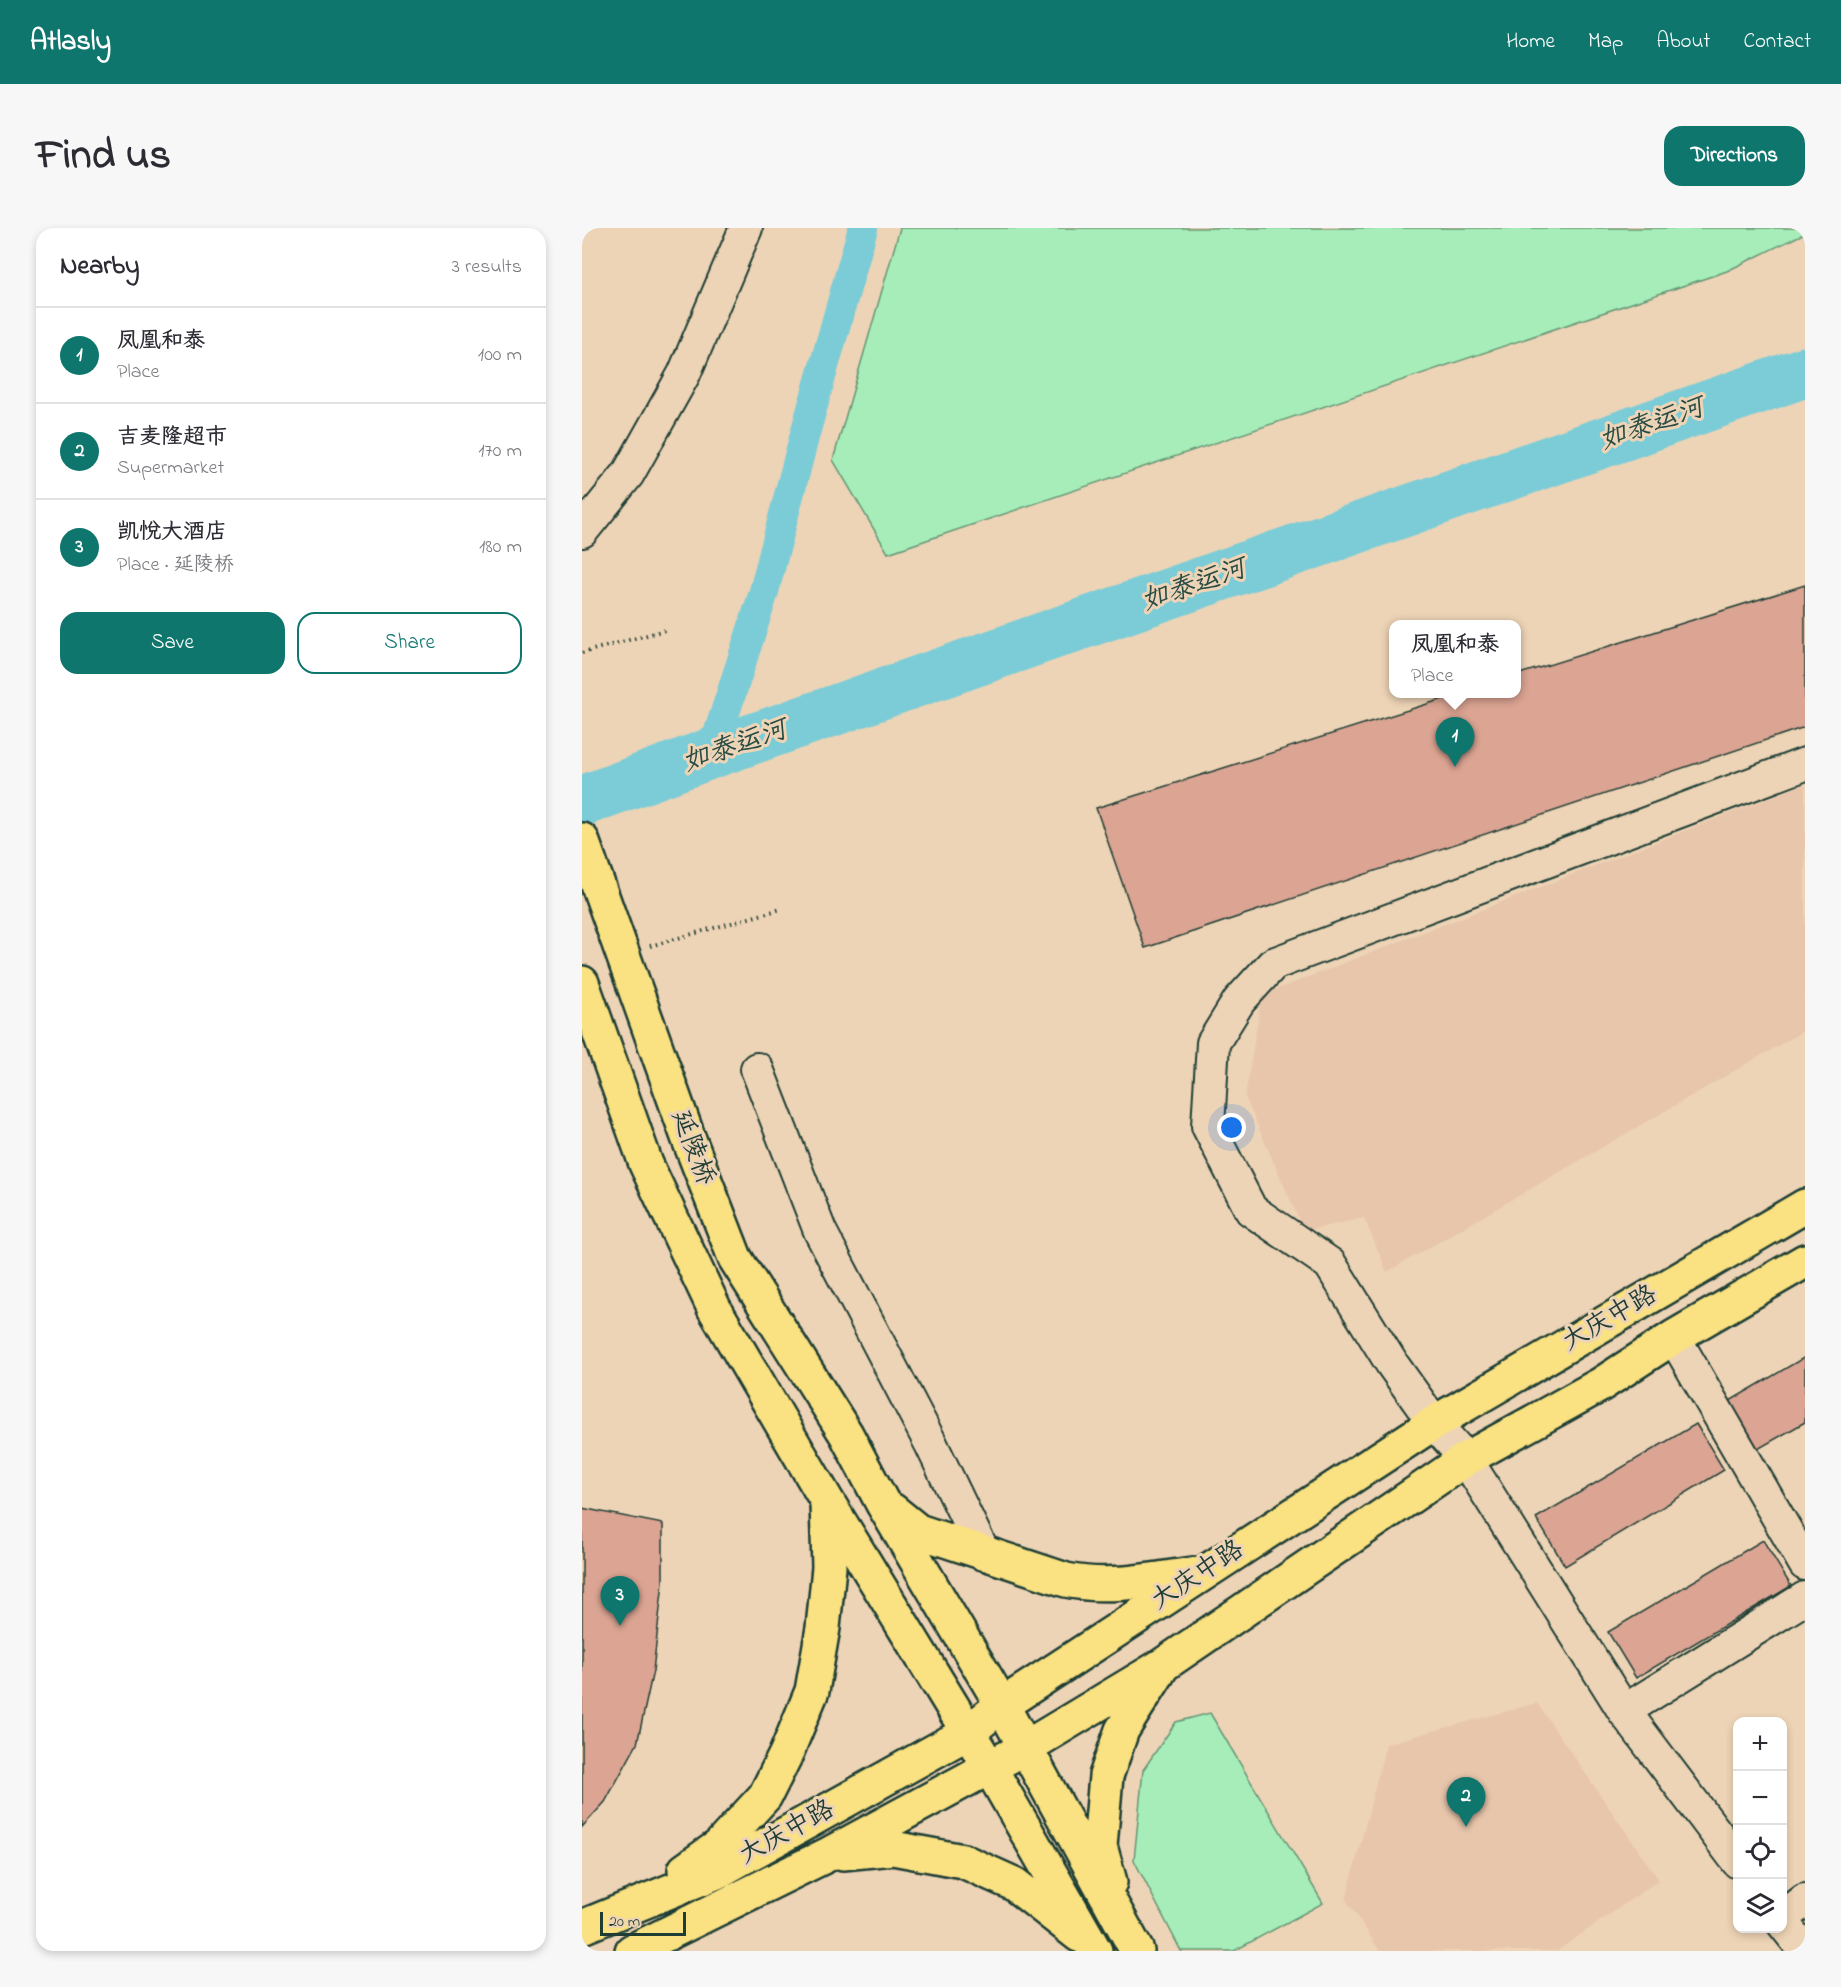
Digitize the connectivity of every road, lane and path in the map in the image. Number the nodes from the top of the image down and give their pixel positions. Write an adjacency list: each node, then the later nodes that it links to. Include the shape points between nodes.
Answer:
1 (746, 228): 2 (street, via 684,374 628,474)
2 (582, 531)
3 (666, 630): 4 (path)
4 (582, 654)
5 (1805, 764): 14 (street, via 1273,963 1239,1001 1213,1043 1208,1126 1251,1210 1330,1264)
6 (582, 840): 17 (main road, 延陵桥, via 735,1258 846,1434)
7 (781, 909): 8 (path)
8 (647, 947)
9 (582, 983): 16 (main road, 延陵桥, via 651,1175 714,1308)
10 (757, 1069): 18 (street, via 820,1231 932,1444)
11 (1805, 1206): 14 (main road, 大庆中路)
12 (1805, 1261): 13 (main road, 大庆中路)
13 (1674, 1337): 15 (main road, 大庆中路, via 1600,1385); 19 (street)
14 (1434, 1423): 15 (street); 20 (main road, 大庆中路)
15 (1466, 1459): 22 (main road, 大庆中路); 24 (street)
16 (827, 1502): 25 (main road, 延陵桥); 31 (main road, via 829,1567 823,1628 812,1691 786,1754 765,1796 719,1846)
17 (884, 1504): 18 (main road, via 918,1531); 23 (main road, 延陵桥)
18 (984, 1554): 20 (main road, via 1088,1585 1134,1583)
19 (1805, 1564)
20 (1204, 1572): 23 (main road, 大庆中路)
21 (1805, 1598): 24 (street)
22 (1163, 1665): 26 (main road, 大庆中路); 35 (main road, via 1122,1731 1106,1776 1100,1846)
23 (1002, 1705): 25 (main road, 大庆中路); 26 (main road, 延陵桥)
24 (1624, 1711): 29 (street)
25 (967, 1733): 27 (main road, 延陵桥); 31 (main road, 大庆中路, via 717,1872)
26 (1025, 1748): 27 (main road, 大庆中路); 35 (main road, 延陵桥)
27 (990, 1768): 28 (main road, 大庆中路); 36 (main road, 延陵桥)
28 (829, 1854): 36 (main road, via 893,1848 963,1861 1014,1884); 37 (main road, 大庆中路)
29 (1733, 1857)
30 (1805, 1900): 32 (street)
31 (639, 1903): 33 (main road, 大庆中路)
32 (1787, 1916)
33 (582, 1927)
34 (1787, 1927): 38 (street)
35 (1130, 1938)
36 (1093, 1947)
37 (632, 1951)
38 (1805, 1951)

